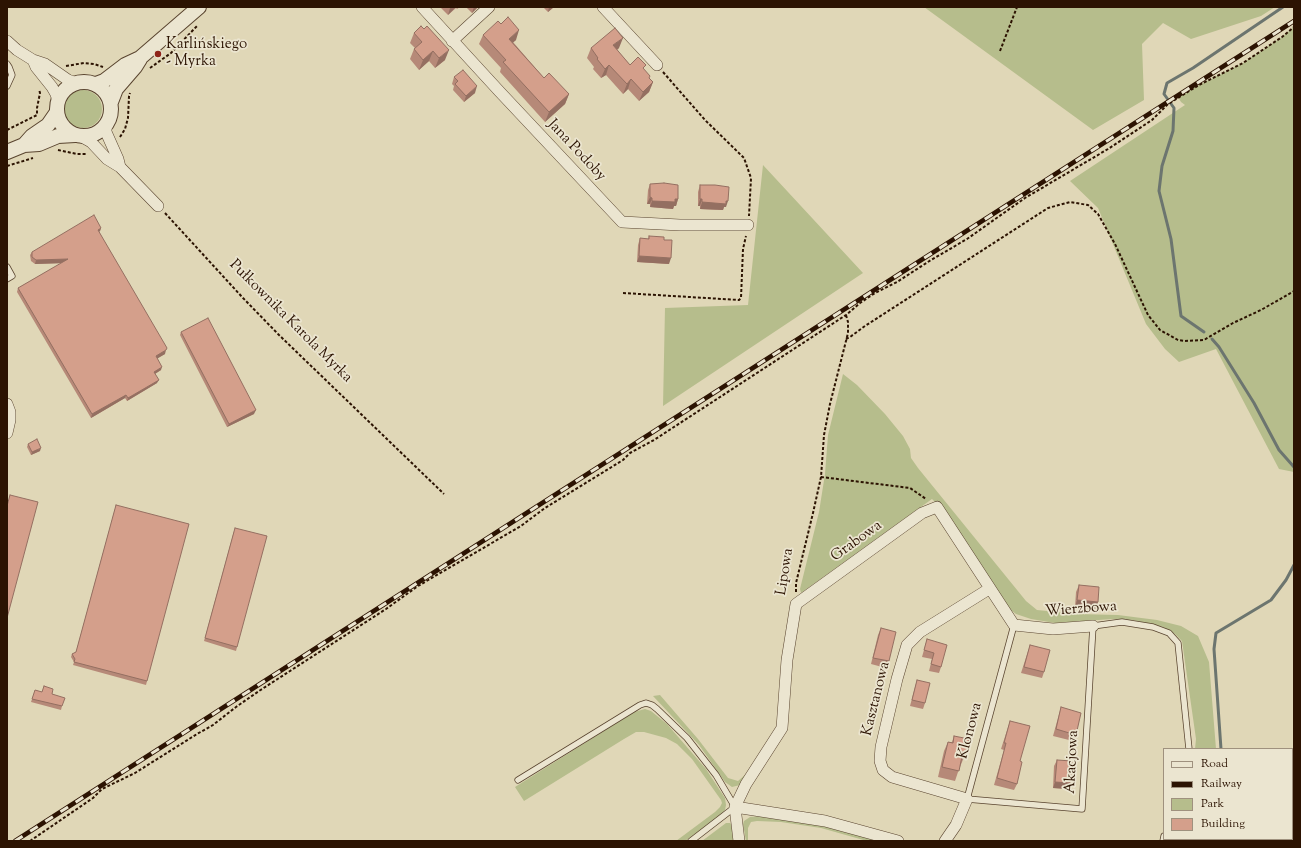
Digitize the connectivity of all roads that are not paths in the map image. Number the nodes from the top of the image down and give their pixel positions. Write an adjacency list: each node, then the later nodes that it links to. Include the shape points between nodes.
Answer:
1 (199, 7): 7 (street)
2 (422, 7): 6 (street, Jana Podoby)
3 (489, 7): 6 (street)
4 (603, 7): 10 (street)
5 (7, 41): 8 (street)
6 (452, 41): 22 (street, Jana Podoby, via 622,222)
7 (140, 58): 12 (street); 14 (street, via 116,89)
8 (33, 60): 11 (street, via 45,64); 15 (street, via 56,94)
9 (7, 64): 13 (lane, via 12,76)
10 (657, 65)
11 (76, 83): 12 (street); 15 (street, via 65,90)
12 (96, 84): 14 (street, via 106,92)
13 (7, 86)
14 (111, 102): 16 (street, via 112,113)
15 (58, 107): 17 (street, via 62,125 67,131); 18 (street, via 48,125)
16 (106, 127): 17 (street, via 91,136); 20 (street)
17 (78, 136): 18 (street, via 58,136 39,144); 20 (street, via 91,142)
18 (24, 145): 19 (street)
19 (7, 152)
20 (120, 167): 21 (street)
21 (158, 206)
22 (748, 225)
23 (7, 267): 24 (lane, via 12,276)
24 (7, 279)
25 (7, 404): 26 (street, via 10,412)
26 (7, 433)
27 (989, 588): 28 (street, Grabowa, via 937,507 922,513); 29 (street); 33 (street, Kasztanowa, via 920,632 907,645 881,746 880,761 883,770 892,777)
28 (796, 604): 34 (street, Lipowa, via 787,660 782,728 746,784)
29 (1014, 625): 30 (street, Wierzbowa, via 1053,629); 33 (lane, Klonowa)
30 (1093, 626): 31 (lane, Wierzbowa, via 1122,622 1153,627 1169,633 1178,643); 33 (lane, Akacjowa, via 1082,809)
31 (1189, 748)
32 (518, 780): 34 (lane, via 646,703 657,709 688,738 716,775)
33 (967, 799): 38 (street, Klonowa)
34 (735, 807): 35 (lane); 36 (street); 37 (street, via 825,821)
35 (691, 841)
36 (739, 841)
37 (898, 841)
38 (946, 841)

